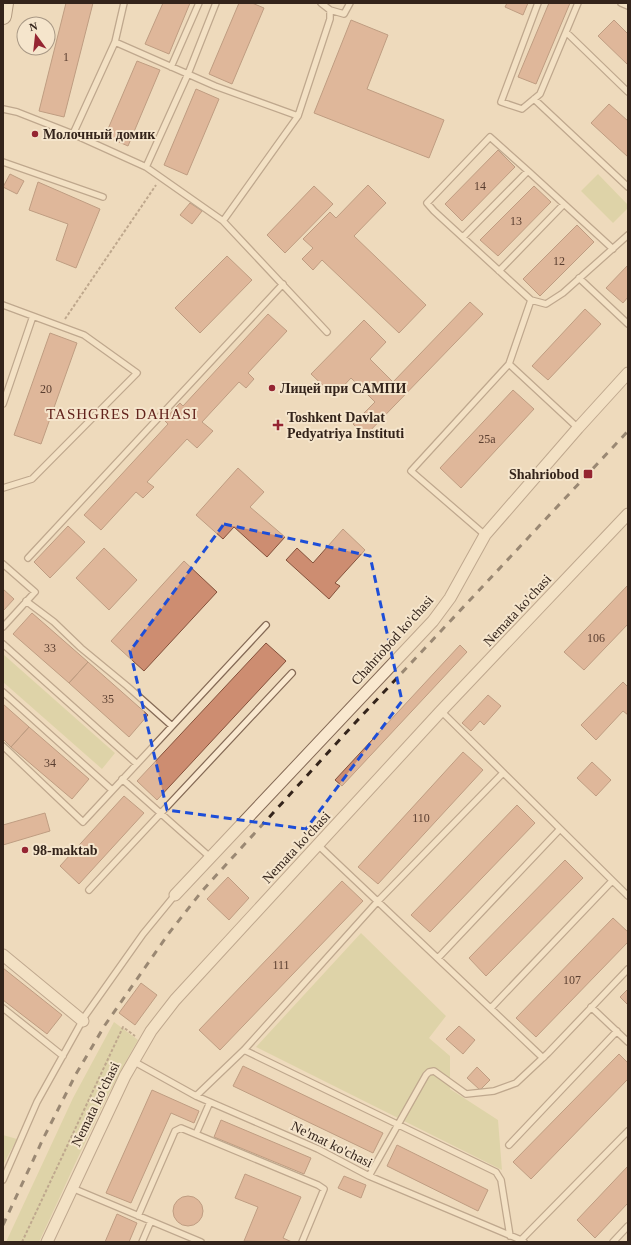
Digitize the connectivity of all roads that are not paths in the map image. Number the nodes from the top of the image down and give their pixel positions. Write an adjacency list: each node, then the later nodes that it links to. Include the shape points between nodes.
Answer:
1 (5, 3): 12 (main road)
2 (124, 3): 14 (lane)
3 (199, 3): 15 (lane)
4 (216, 3): 16 (lane)
5 (321, 3): 11 (lane)
6 (350, 3): 11 (lane, via 344,14)
7 (538, 3): 18 (lane, via 500,102 522,109)
8 (578, 3): 13 (lane)
9 (621, 3): 10 (lane)
10 (628, 6)
11 (330, 10): 20 (lane, via 330,19)
12 (3, 16)
13 (566, 32): 17 (lane); 18 (lane, via 540,94)
14 (114, 42): 15 (lane); 21 (lane)
15 (171, 67): 16 (lane)
16 (188, 74): 20 (lane); 23 (lane)
17 (628, 92)
18 (534, 100): 25 (lane)
19 (3, 109): 21 (lane)
20 (298, 116): 28 (lane)
21 (73, 134): 23 (lane)
22 (3, 162): 26 (lane)
23 (146, 167): 28 (lane)
24 (528, 171): 27 (lane); 30 (lane); 30 (lane, via 490,137 427,203)
25 (628, 187)
26 (103, 197)
27 (564, 204): 31 (lane); 32 (lane)
28 (223, 222): 34 (lane)
29 (628, 235): 31 (lane)
30 (463, 237): 32 (lane)
31 (613, 249): 33 (lane)
32 (499, 271): 35 (lane)
33 (579, 278): 35 (lane, via 546,304); 38 (lane)
34 (283, 284): 39 (lane); 47 (lane)
35 (531, 300): 40 (lane)
36 (3, 305): 37 (lane)
37 (33, 316): 42 (lane); 44 (lane, via 84,335 137,373 32,478)
38 (628, 324)
39 (327, 332)
40 (509, 364): 43 (lane); 46 (lane, via 411,471)
41 (628, 373): 43 (street, Chahriobod ko'chasi)
42 (3, 404)
43 (578, 428): 46 (street, Chahriobod ko'chasi)
44 (3, 488)
45 (628, 514): 55 (street, Nemata ko'chasi)
46 (485, 535): 64 (street, Chahriobod ko'chasi, via 450,598 433,621)
47 (28, 558)
48 (3, 564): 49 (lane, via 35,592)
49 (26, 601): 51 (lane); 56 (lane, via 54,622)
50 (266, 625): 56 (lane)
51 (3, 627)
52 (3, 644): 58 (lane)
53 (292, 673): 66 (lane)
54 (3, 692): 61 (lane)
55 (441, 711): 59 (lane); 63 (street, Nemata ko'chasi)
56 (172, 726): 58 (lane)
57 (3, 746): 61 (lane, via 83,822)
58 (137, 764): 60 (lane)
59 (503, 773): 62 (lane); 69 (lane)
60 (122, 779): 61 (lane); 64 (lane)
61 (112, 790)
62 (560, 829): 65 (lane); 71 (lane)
63 (318, 845): 69 (lane); 82 (street, Nemata ko'chasi, via 175,1000 151,1031)
64 (212, 858): 67 (street, Chahriobod ko'chasi)
65 (612, 881): 68 (lane); 75 (lane)
66 (89, 890)
67 (175, 895): 76 (lane, via 143,934)
68 (628, 896)
69 (378, 901): 71 (lane); 79 (lane)
70 (3, 955): 76 (street)
71 (438, 958): 75 (lane)
72 (628, 968): 73 (lane)
73 (591, 1007): 77 (lane); 80 (lane)
74 (3, 1008): 81 (lane)
75 (491, 1008): 80 (lane, via 543,1058)
76 (82, 1021): 81 (lane)
77 (617, 1031): 78 (lane); 88 (lane)
78 (628, 1042)
79 (244, 1050): 83 (lane); 85 (lane)
80 (548, 1053): 85 (lane, via 516,1083 494,1091 466,1094 434,1072 430,1072 426,1074)
81 (63, 1056): 90 (lane, via 37,1102)
82 (133, 1061): 83 (lane, Ne'mat ko'chasi); 91 (street, Nemata ko'chasi)
83 (196, 1096): 84 (lane, Ne'mat ko'chasi)
84 (210, 1102): 87 (lane); 89 (lane, Ne'mat ko'chasi, via 318,1150)
85 (398, 1124): 89 (lane); 95 (lane, via 499,1175)
86 (628, 1131): 96 (lane)
87 (196, 1134): 92 (lane, via 181,1128 175,1132); 100 (lane, via 324,1189)
88 (509, 1145)
89 (369, 1176): 95 (lane, Ne'mat ko'chasi)
90 (3, 1180)
91 (72, 1188): 92 (lane); 97 (street, Nemata ko'chasi)
92 (138, 1216): 93 (lane)
93 (151, 1221): 98 (lane); 99 (lane)
94 (628, 1227): 101 (lane)
95 (510, 1236): 96 (lane, Ne'mat ko'chasi)
96 (522, 1241)
97 (47, 1242)
98 (142, 1242)
99 (201, 1242)
100 (302, 1242)
101 (613, 1242)

